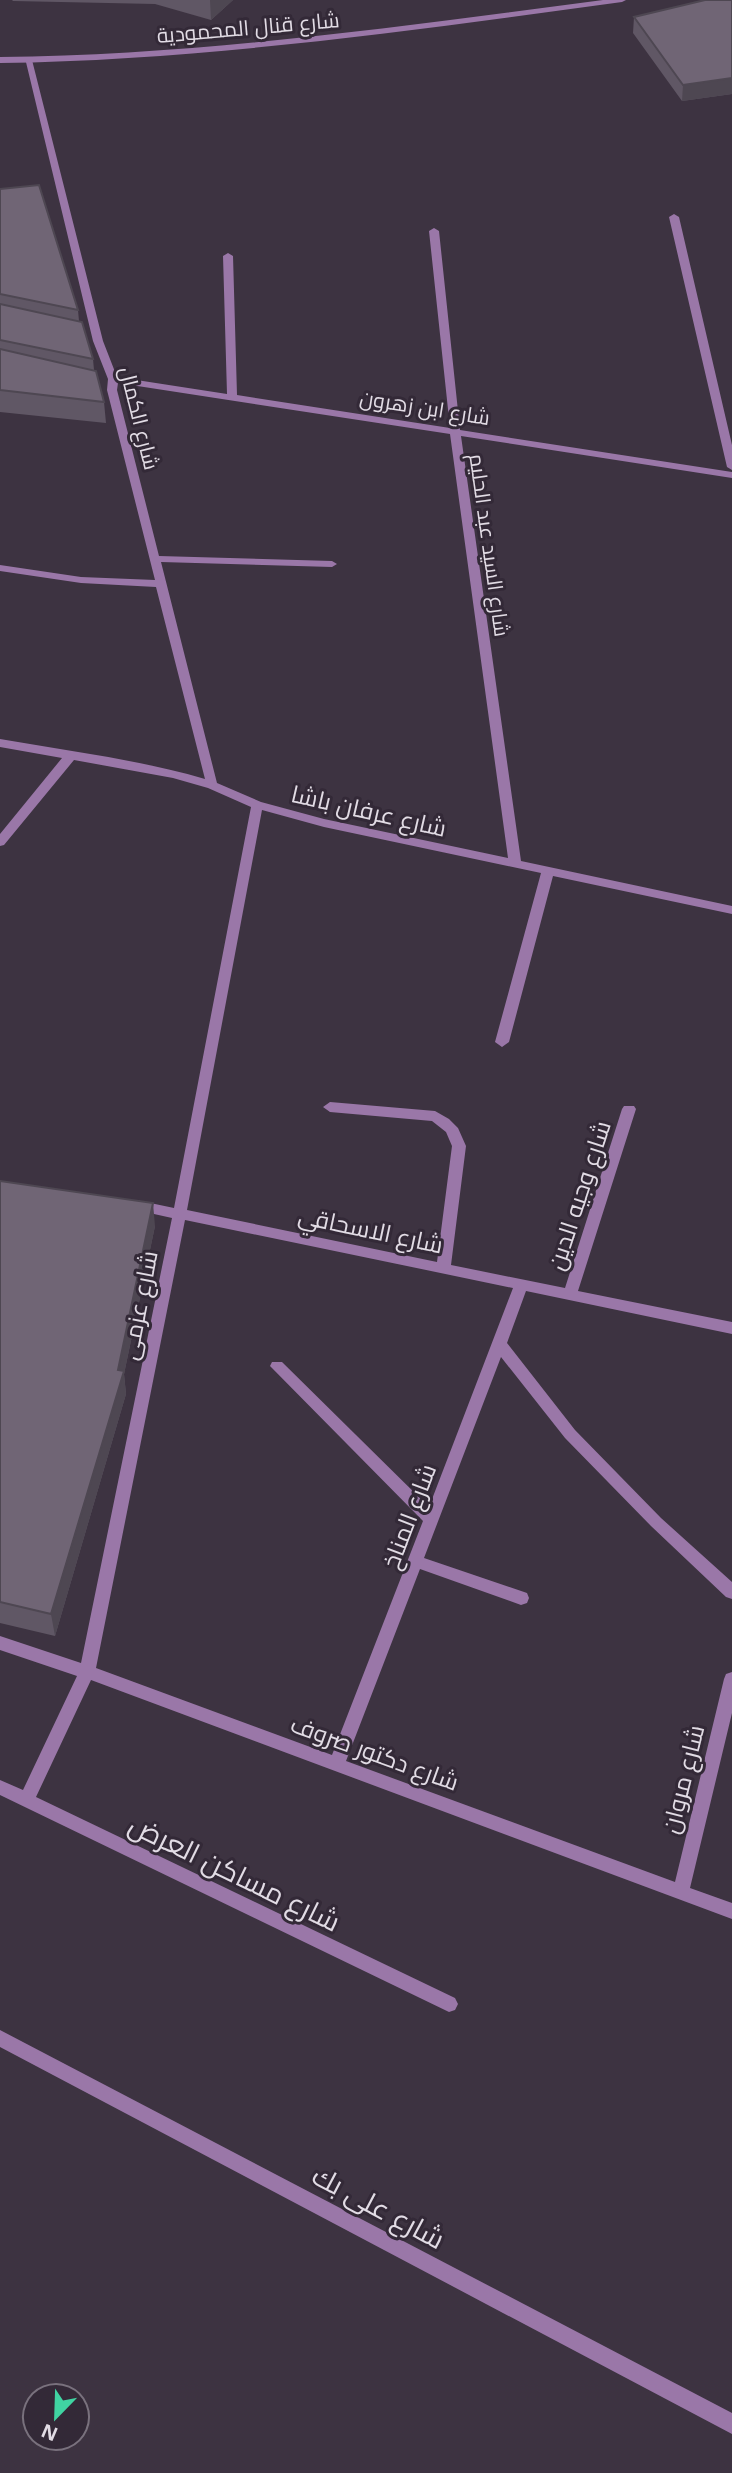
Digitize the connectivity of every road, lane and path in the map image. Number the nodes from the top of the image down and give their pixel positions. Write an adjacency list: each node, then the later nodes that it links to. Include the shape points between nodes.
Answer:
1 (622, 0): 3 (street, شارع قنال المحمودية, via 325,39)
2 (0, 60): 3 (street, شارع قنال المحمودية)
3 (29, 60): 8 (street, شارع الكمال)
4 (674, 216): 13 (street)
5 (433, 231): 12 (street, شارع السيد عبد الحليم)
6 (228, 256): 11 (street)
7 (86, 338): 8 (street)
8 (98, 341): 9 (street, شارع الكمال)
9 (112, 384): 10 (street, شارع ابن زهرون); 11 (street, شارع ابن زهرون); 15 (street, شارع الكمال)
10 (100, 387)
11 (232, 396): 12 (street, شارع ابن زهرون)
12 (455, 431): 14 (street, شارع ابن زهرون); 24 (street, شارع السيد عبد الحليم)
13 (732, 467)
14 (732, 475)
15 (156, 559): 16 (street); 18 (street, شارع الكمال)
16 (332, 564)
17 (0, 568): 18 (street, via 81,580)
18 (162, 584): 21 (street, شارع الكمال)
19 (0, 743): 20 (street, شارع عرفان باشا)
20 (72, 754): 21 (street, شارع عرفان باشا); 23 (street)
21 (212, 785): 22 (street, شارع عرفان باشا)
22 (257, 805): 24 (street, شارع عرفان باشا); 31 (street, شارع عزمى)
23 (0, 842)
24 (514, 864): 25 (street, شارع عرفان باشا)
25 (548, 871): 26 (street, شارع عرفان باشا); 27 (street)
26 (732, 910)
27 (502, 1042)
28 (330, 1107): 32 (street, via 435,1116 457,1135)
29 (629, 1109): 34 (street, شارع وجيه الدين)
30 (116, 1202): 31 (street, شارع الاسحاقي)
31 (180, 1213): 32 (street, شارع الاسحاقي); 43 (street, شارع عزمى)
32 (443, 1268): 33 (street, شارع الاسحاقي)
33 (522, 1284): 34 (street, شارع الاسحاقي); 36 (street, شارع المناخ)
34 (570, 1294): 35 (street, شارع الاسحاقي)
35 (732, 1328)
36 (500, 1345): 38 (street, شارع المناخ); 40 (street, via 570,1433)
37 (277, 1366): 38 (street)
38 (431, 1520): 39 (street, شارع المناخ)
39 (415, 1561): 41 (street); 45 (street, شارع المناخ)
40 (732, 1592)
41 (521, 1598)
42 (0, 1643): 43 (street, شارع دكتور صروف)
43 (88, 1672): 45 (street, شارع دكتور صروف); 47 (street, شارع عزمى)
44 (732, 1679): 48 (street, شارع مروان)
45 (337, 1764): 48 (street, شارع دكتور صروف)
46 (0, 1787): 47 (street, شارع مساكن العرض)
47 (26, 1801): 50 (street, شارع مساكن العرض)
48 (681, 1891): 49 (street, شارع دكتور صروف)
49 (732, 1911)
50 (449, 2004)
51 (0, 2038): 52 (street, شارع على بك)
52 (732, 2424)

